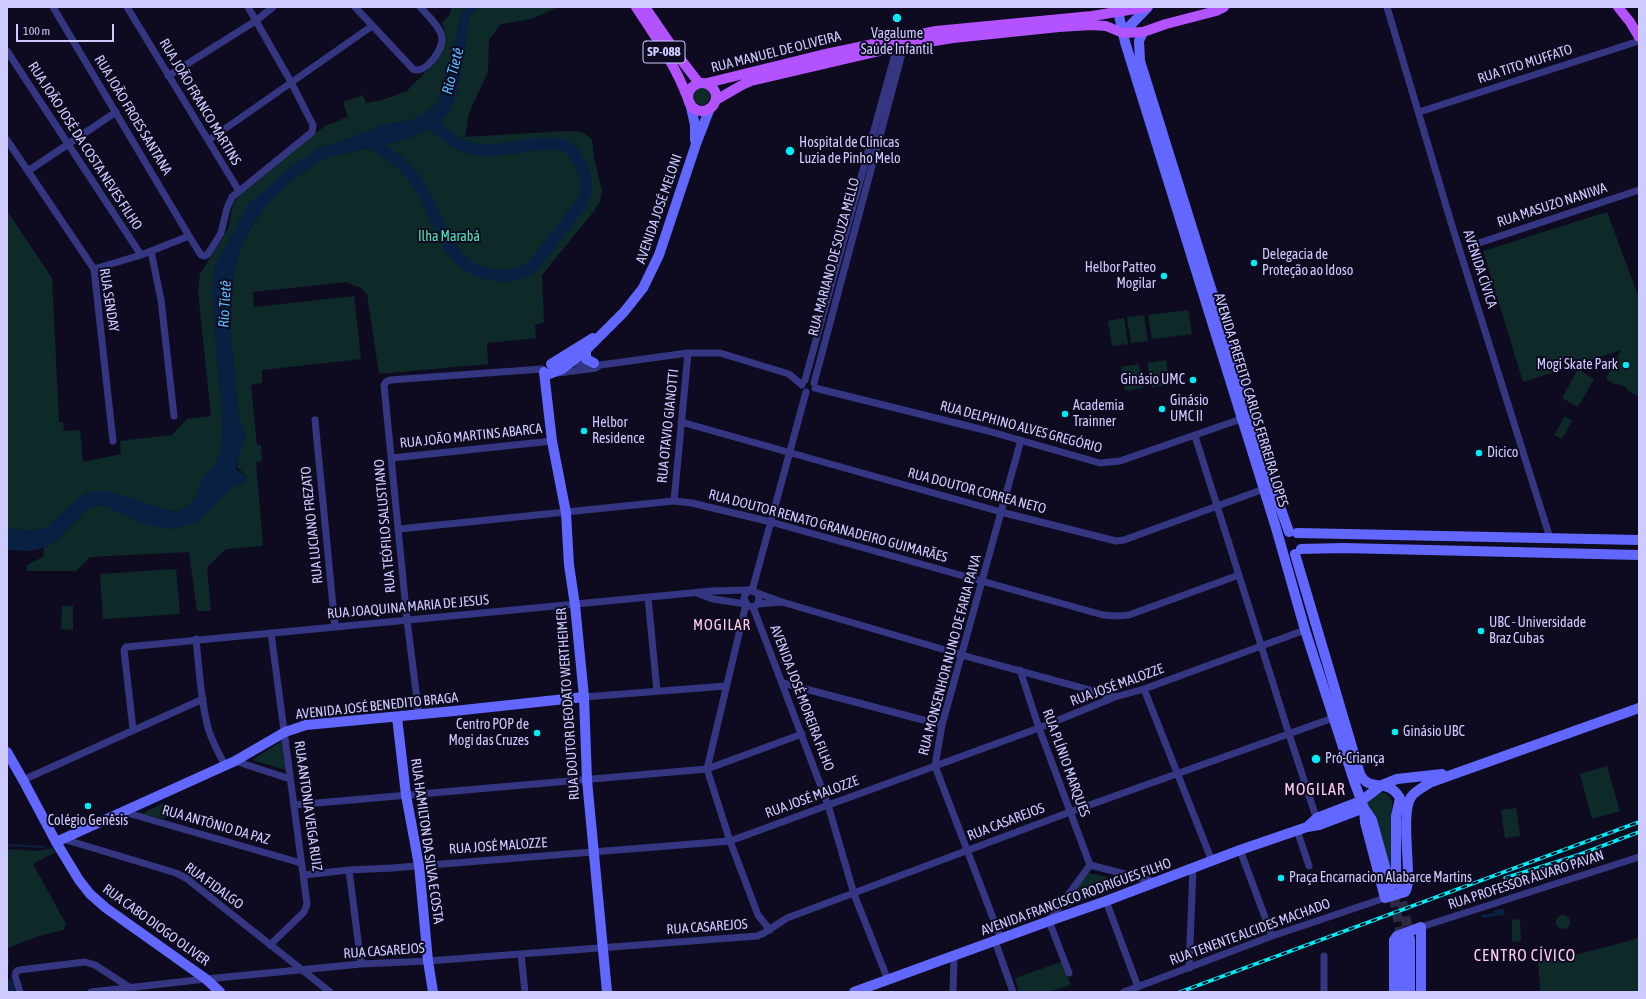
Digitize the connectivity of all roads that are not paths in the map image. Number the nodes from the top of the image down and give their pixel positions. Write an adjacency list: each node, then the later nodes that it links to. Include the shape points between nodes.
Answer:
1 (53, 7): 29 (street, RUA JOÃO FROES SANTANA)
2 (127, 7): 24 (street, RUA JOÃO FRANCO MARTINS)
3 (248, 7): 17 (street)
4 (273, 7): 17 (street)
5 (355, 7): 18 (street)
6 (420, 7): 18 (street, via 442,36 437,54 423,69 413,69)
7 (636, 7): 27 (main road, AVENIDA JOSÉ MELONI / SP-088, via 667,56)
8 (645, 7): 26 (main road, SP-088, via 682,61)
9 (1148, 7): 14 (main road, RUA MANUEL DE OLIVEIRA); 19 (main road)
10 (1206, 7): 16 (main road)
11 (1224, 7): 16 (main road, RUA MANUEL DE OLIVEIRA)
12 (1387, 7): 30 (street, AVENIDA CÍVICA)
13 (1618, 7): 21 (main road)
14 (1130, 9): 15 (main road, RUA MANUEL DE OLIVEIRA)
15 (1116, 11): 19 (main road, AVENIDA PREFEITO CARLOS FERREIRA LOPES); 26 (main road, RUA MANUEL DE OLIVEIRA, via 936,31)
16 (1192, 17): 20 (main road, RUA MANUEL DE OLIVEIRA)
17 (257, 20): 24 (street); 25 (street)
18 (372, 26): 25 (street)
19 (1123, 32): 20 (main road, RUA MANUEL DE OLIVEIRA); 22 (main road, RUA MANUEL DE OLIVEIRA, via 1098,25 1059,27 952,38); 53 (main road, AVENIDA PREFEITO CARLOS FERREIRA LOPES)
20 (1143, 32): 69 (main road, AVENIDA PREFEITO CARLOS FERREIRA LOPES, via 1139,41 1140,61 1274,487)
21 (1638, 36): 30 (street, RUA TITO MUFFATO)
22 (901, 47): 28 (main road, RUA MANUEL DE OLIVEIRA, via 751,81); 49 (street, RUA MARIANO DE SOUZA MELLO); 50 (street, RUA MARIANO DE SOUZA MELLO)
23 (7, 51): 33 (street, RUA JOÃO JOSÉ DA COSTA NEVES FILHO)
24 (168, 76): 32 (street, RUA JOÃO FRANCO MARTINS)
25 (292, 82): 32 (street); 37 (street, via 313,125 312,132)
26 (703, 83): 27 (main road, via 692,87 688,94); 28 (main road, SP-088, via 711,85 716,92)
27 (689, 101): 28 (main road, via 692,107 701,111); 34 (main road, AVENIDA JOSÉ MELONI, via 695,125)
28 (713, 104): 34 (main road, AVENIDA JOSÉ MELONI)
29 (116, 112): 33 (street); 38 (street, RUA JOÃO FROES SANTANA)
30 (1419, 112): 72 (street, AVENIDA CÍVICA)
31 (7, 140): 35 (street, RUA SENDAY)
32 (209, 140): 37 (street, RUA JOÃO FRANCO MARTINS)
33 (67, 144): 35 (street); 41 (street, RUA JOÃO JOSÉ DA COSTA NEVES FILHO)
34 (696, 144): 43 (main road, AVENIDA JOSÉ MELONI, via 660,255 649,278 624,312)
35 (28, 171): 42 (street, RUA SENDAY)
36 (1639, 190): 39 (street, RUA MASUZO NANIWA)
37 (239, 191): 38 (street, RUA JOÃO FROES SANTANA, via 229,202 221,233 208,254 201,255)
38 (189, 236): 40 (street)
39 (1473, 245)
40 (151, 251): 41 (street); 52 (street, via 160,294)
41 (141, 255): 42 (street)
42 (94, 269): 58 (street, RUA SENDAY)
43 (599, 336): 44 (main road); 46 (main road, via 586,341)
44 (586, 350): 46 (main road); 47 (main road, via 586,359)
45 (688, 353): 47 (street); 49 (street, via 720,353 789,374); 55 (street, RUA OTAVIO GIANOTTI)
46 (568, 359): 47 (street, via 578,364); 48 (main road, via 562,369)
47 (597, 364): 48 (street, via 596,368)
48 (548, 371): 59 (main road, RUA DOUTOR DEODATO WERTHEIMER, via 547,391); 61 (street, RUA TEÓFILO SALUSTIANO, via 386,382 384,390)
49 (803, 382): 50 (street, via 810,380); 51 (street, via 803,390)
50 (814, 385): 51 (street, via 811,392); 57 (street, RUA DELPHINO ALVES GREGÓRIO)
51 (806, 392): 60 (street)
52 (174, 416)
53 (1241, 419): 56 (street, RUA DELPHINO ALVES GREGÓRIO); 62 (main road, AVENIDA PREFEITO CARLOS FERREIRA LOPES)
54 (315, 420): 87 (street, RUA LUCIANO FREZATO)
55 (681, 422): 60 (street, RUA DOUTOR CORREA NETO); 63 (street, RUA OTAVIO GIANOTTI)
56 (1195, 436): 57 (street, RUA DELPHINO ALVES GREGÓRIO, via 1109,463 1100,463); 64 (street)
57 (1021, 440): 65 (street, RUA MONSENHOR NUNO DE FARIA PAIVA)
58 (113, 441)
59 (552, 441): 61 (street, RUA JOÃO MARTINS ABARCA); 66 (main road, RUA DOUTOR DEODATO WERTHEIMER)
60 (789, 452): 65 (street, RUA DOUTOR CORREA NETO); 67 (street)
61 (392, 458): 68 (street, RUA TEÓFILO SALUSTIANO)
62 (1264, 489): 64 (street, RUA DOUTOR CORREA NETO); 74 (main road, AVENIDA PREFEITO CARLOS FERREIRA LOPES)
63 (674, 501): 66 (street, RUA DOUTOR RENATO GRANADEIRO GUIMARÃES); 67 (street, RUA DOUTOR RENATO GRANADEIRO GUIMARÃES)
64 (1218, 506): 65 (street, RUA DOUTOR CORREA NETO, via 1116,541); 78 (street)
65 (1001, 512): 79 (street, RUA MONSENHOR NUNO DE FARIA PAIVA)
66 (566, 513): 68 (street, RUA DOUTOR RENATO GRANADEIRO GUIMARÃES); 84 (main road, RUA DOUTOR DEODATO WERTHEIMER, via 568,565)
67 (771, 522): 79 (street, RUA DOUTOR RENATO GRANADEIRO GUIMARÃES); 80 (street)
68 (399, 530): 86 (street, RUA TEÓFILO SALUSTIANO)
69 (1293, 532): 70 (main road); 74 (main road, via 1281,539); 76 (main road, via 1303,540)
70 (1473, 536): 71 (main road); 75 (main road)
71 (1488, 536): 72 (main road); 75 (main road)
72 (1550, 538): 73 (main road)
73 (1639, 540)
74 (1281, 546): 76 (main road, via 1288,554); 88 (main road, AVENIDA PREFEITO CARLOS FERREIRA LOPES)
75 (1479, 551): 76 (main road, via 1343,548); 77 (main road)
76 (1298, 552): 121 (main road, via 1360,774 1367,783)
77 (1639, 555)
78 (1239, 575): 79 (street, RUA DOUTOR RENATO GRANADEIRO GUIMARÃES, via 1163,604 1129,615 1116,616 1103,615); 91 (street)
79 (982, 582): 92 (street, RUA MONSENHOR NUNO DE FARIA PAIVA)
80 (753, 591): 81 (street, RUA JOAQUINA MARIA DE JESUS, via 712,591); 83 (street); 85 (street, via 760,597); 85 (street, via 744,597)
81 (697, 594): 82 (street, RUA JOAQUINA MARIA DE JESUS); 85 (street, RUA JOAQUINA MARIA DE JESUS)
82 (648, 598): 84 (street, RUA JOAQUINA MARIA DE JESUS); 97 (street)
83 (782, 602): 85 (street, RUA JOAQUINA MARIA DE JESUS); 92 (street)
84 (575, 605): 86 (street, RUA JOAQUINA MARIA DE JESUS); 98 (main road, RUA DOUTOR DEODATO WERTHEIMER)
85 (752, 605): 94 (street, AVENIDA JOSÉ MOREIRA FILHO); 95 (street)
86 (407, 620): 87 (street, RUA JOAQUINA MARIA DE JESUS); 102 (street, RUA TEÓFILO SALUSTIANO)
87 (335, 627): 89 (street, RUA JOAQUINA MARIA DE JESUS)
88 (1305, 630): 91 (street, RUA JOSÉ MALOZZE); 104 (main road, AVENIDA PREFEITO CARLOS FERREIRA LOPES)
89 (271, 633): 90 (street, RUA JOAQUINA MARIA DE JESUS); 108 (street, RUA ANTONIA VEIGA RUIZ)
90 (196, 639): 100 (street); 107 (street, RUA JOAQUINA MARIA DE JESUS, via 126,646 124,650)
91 (1262, 646): 96 (street, RUA JOSÉ MALOZZE); 110 (street)
92 (962, 654): 93 (street); 105 (street, RUA MONSENHOR NUNO DE FARIA PAIVA)
93 (1020, 670): 99 (street); 106 (street, RUA PLÍNIO MARQUES)
94 (783, 683): 105 (street); 109 (street, AVENIDA JOSÉ MOREIRA FILHO)
95 (726, 686): 97 (street, AVENIDA JOSÉ BENEDITO BRAGA); 114 (street)
96 (1144, 689): 99 (street, RUA JOSÉ MALOZZE); 116 (street)
97 (657, 691): 98 (street, AVENIDA JOSÉ BENEDITO BRAGA)
98 (584, 697): 102 (main road, AVENIDA JOSÉ BENEDITO BRAGA); 119 (main road, RUA DOUTOR DEODATO WERTHEIMER)
99 (1114, 697): 106 (street, RUA JOSÉ MALOZZE)
100 (203, 699): 107 (street); 112 (street, via 214,744)
101 (1639, 708): 115 (main road, AVENIDA FRANCISCO RODRIGUES FILHO)
102 (419, 715): 103 (main road, AVENIDA JOSÉ BENEDITO BRAGA)
103 (397, 717): 108 (main road, AVENIDA JOSÉ BENEDITO BRAGA, via 306,725); 122 (main road, RUA HAMILTON DA SILVA E COSTA)
104 (1333, 718): 110 (street, RUA CASAREJOS); 125 (main road, AVENIDA PREFEITO CARLOS FERREIRA LOPES)
105 (942, 725): 113 (street, RUA MONSENHOR NUNO DE FARIA PAIVA)
106 (1039, 728): 113 (street, RUA JOSÉ MALOZZE); 128 (street, RUA PLÍNIO MARQUES)
107 (133, 729): 118 (street)
108 (284, 732): 112 (main road, AVENIDA JOSÉ BENEDITO BRAGA); 117 (street, RUA ANTONIA VEIGA RUIZ)
109 (802, 734): 114 (street); 124 (street, AVENIDA JOSÉ MOREIRA FILHO)
110 (1289, 734): 116 (street, RUA CASAREJOS); 129 (street)
111 (7, 752): 118 (main road, RUA CABO DIOGO OLIVER)
112 (230, 763): 117 (street); 127 (main road, AVENIDA JOSÉ BENEDITO BRAGA)
113 (935, 766): 124 (street, RUA JOSÉ MALOZZE); 133 (street, RUA MONSENHOR NUNO DE FARIA PAIVA)
114 (707, 769): 119 (street); 132 (street)
115 (1458, 772): 120 (main road, AVENIDA FRANCISCO RODRIGUES FILHO); 121 (main road, AVENIDA FRANCISCO RODRIGUES FILHO, via 1397,779)
116 (1177, 773): 128 (street, RUA CASAREJOS); 137 (street)
117 (290, 779): 126 (street, RUA ANTONIA VEIGA RUIZ)
118 (23, 780): 131 (main road, RUA CABO DIOGO OLIVER)
119 (587, 780): 122 (street); 135 (main road, RUA DOUTOR DEODATO WERTHEIMER)
120 (1431, 782): 123 (main road, AVENIDA FRANCISCO RODRIGUES FILHO, via 1414,787); 147 (main road, via 1415,792 1408,804 1408,888 1405,892)
121 (1382, 785): 123 (main road, via 1393,789); 125 (main road, AVENIDA FRANCISCO RODRIGUES FILHO)
122 (406, 795): 126 (street); 139 (main road, RUA HAMILTON DA SILVA E COSTA)
123 (1400, 798): 125 (main road, via 1396,816 1394,886 1374,824)
124 (828, 804): 132 (street, RUA JOSÉ MALOZZE); 146 (street, AVENIDA JOSÉ MOREIRA FILHO)
125 (1363, 804): 129 (main road, AVENIDA FRANCISCO RODRIGUES FILHO); 147 (main road, via 1365,822)
126 (294, 806): 138 (street, RUA ANTONIA VEIGA RUIZ)
127 (124, 812): 131 (main road, AVENIDA JOSÉ BENEDITO BRAGA); 138 (street, RUA ANTÔNIO DA PAZ)
128 (1070, 812): 133 (street, RUA CASAREJOS); 140 (street, RUA PLÍNIO MARQUES)
129 (1318, 822): 130 (main road, AVENIDA FRANCISCO RODRIGUES FILHO)
130 (1297, 830): 134 (main road, AVENIDA FRANCISCO RODRIGUES FILHO); 141 (street)
131 (60, 841): 154 (street, RUA FIDALGO, via 176,873 186,878); 164 (main road, RUA CABO DIOGO OLIVER, via 79,880 90,894)
132 (730, 841): 135 (street, RUA JOSÉ MALOZZE); 151 (street, via 758,915)
133 (968, 850): 146 (street, RUA CASAREJOS); 153 (street, RUA MONSENHOR NUNO DE FARIA PAIVA)
134 (1240, 850): 137 (main road, AVENIDA FRANCISCO RODRIGUES FILHO); 152 (street)
135 (595, 852): 139 (street, RUA JOSÉ MALOZZE); 155 (main road, RUA DOUTOR DEODATO WERTHEIMER)
136 (1639, 857): 150 (street, RUA PROFESSOR ÁLVARO PAVAN)
137 (1212, 861): 142 (main road, AVENIDA FRANCISCO RODRIGUES FILHO)
138 (301, 863): 144 (street, RUA ANTONIA VEIGA RUIZ)
139 (419, 865): 143 (street, RUA JOSÉ MALOZZE); 159 (main road, RUA HAMILTON DA SILVA E COSTA)
140 (1090, 865): 145 (street); 149 (street)
141 (1308, 866)
142 (1193, 868): 145 (main road, AVENIDA FRANCISCO RODRIGUES FILHO); 161 (street)
143 (348, 870): 144 (street, RUA JOSÉ MALOZZE); 160 (street)
144 (304, 875): 154 (street, RUA ANTONIA VEIGA RUIZ, via 306,909)
145 (1156, 882): 148 (main road, AVENIDA FRANCISCO RODRIGUES FILHO)
146 (854, 894): 151 (street, RUA CASAREJOS, via 787,918); 165 (street, AVENIDA JOSÉ MOREIRA FILHO)
147 (1385, 898): 152 (street, RUA TENENTE ALCIDES MACHADO)
148 (1106, 902): 149 (main road, AVENIDA FRANCISCO RODRIGUES FILHO); 166 (street)
149 (1049, 921): 153 (main road, AVENIDA FRANCISCO RODRIGUES FILHO); 163 (street)
150 (1421, 927): 180 (main road, via 1397,936 1394,940); 183 (main road)
151 (770, 930): 155 (street, RUA CASAREJOS, via 751,937)
152 (1272, 936): 161 (street, RUA TENENTE ALCIDES MACHADO)
153 (998, 940): 158 (main road, AVENIDA FRANCISCO RODRIGUES FILHO); 177 (street, RUA MONSENHOR NUNO DE FARIA PAIVA)
154 (270, 944): 162 (street, RUA FIDALGO)
155 (604, 948): 156 (street, RUA CASAREJOS); 174 (main road, RUA DOUTOR DEODATO WERTHEIMER)
156 (521, 954): 159 (street, RUA CASAREJOS); 173 (street)
157 (1324, 956): 179 (street)
158 (954, 957): 165 (main road, AVENIDA FRANCISCO RODRIGUES FILHO); 176 (street)
159 (428, 961): 160 (street, RUA CASAREJOS); 172 (main road, RUA HAMILTON DA SILVA E COSTA)
160 (361, 964): 162 (street, RUA CASAREJOS)
161 (1189, 968): 166 (street, RUA TENENTE ALCIDES MACHADO)
162 (304, 970): 164 (street, RUA CASAREJOS); 171 (street, RUA FIDALGO)
163 (1069, 973)
164 (206, 978): 167 (street, RUA CASAREJOS); 170 (main road, RUA CABO DIOGO OLIVER)
165 (888, 980): 175 (main road, AVENIDA FRANCISCO RODRIGUES FILHO)
166 (1138, 987): 178 (street, RUA TENENTE ALCIDES MACHADO)
167 (133, 990): 168 (street, via 95,964 85,962 19,970 15,976); 169 (street, RUA CASAREJOS)
168 (20, 992)
169 (91, 992)
170 (220, 992)
171 (330, 992)
172 (433, 992)
173 (525, 992)
174 (607, 992)
175 (854, 992)
176 (953, 992)
177 (1013, 992)
178 (1124, 992)
179 (1324, 992)
180 (1394, 992)
181 (1403, 992): 182 (main road, via 1406,941)
182 (1410, 992)
183 (1421, 992)

